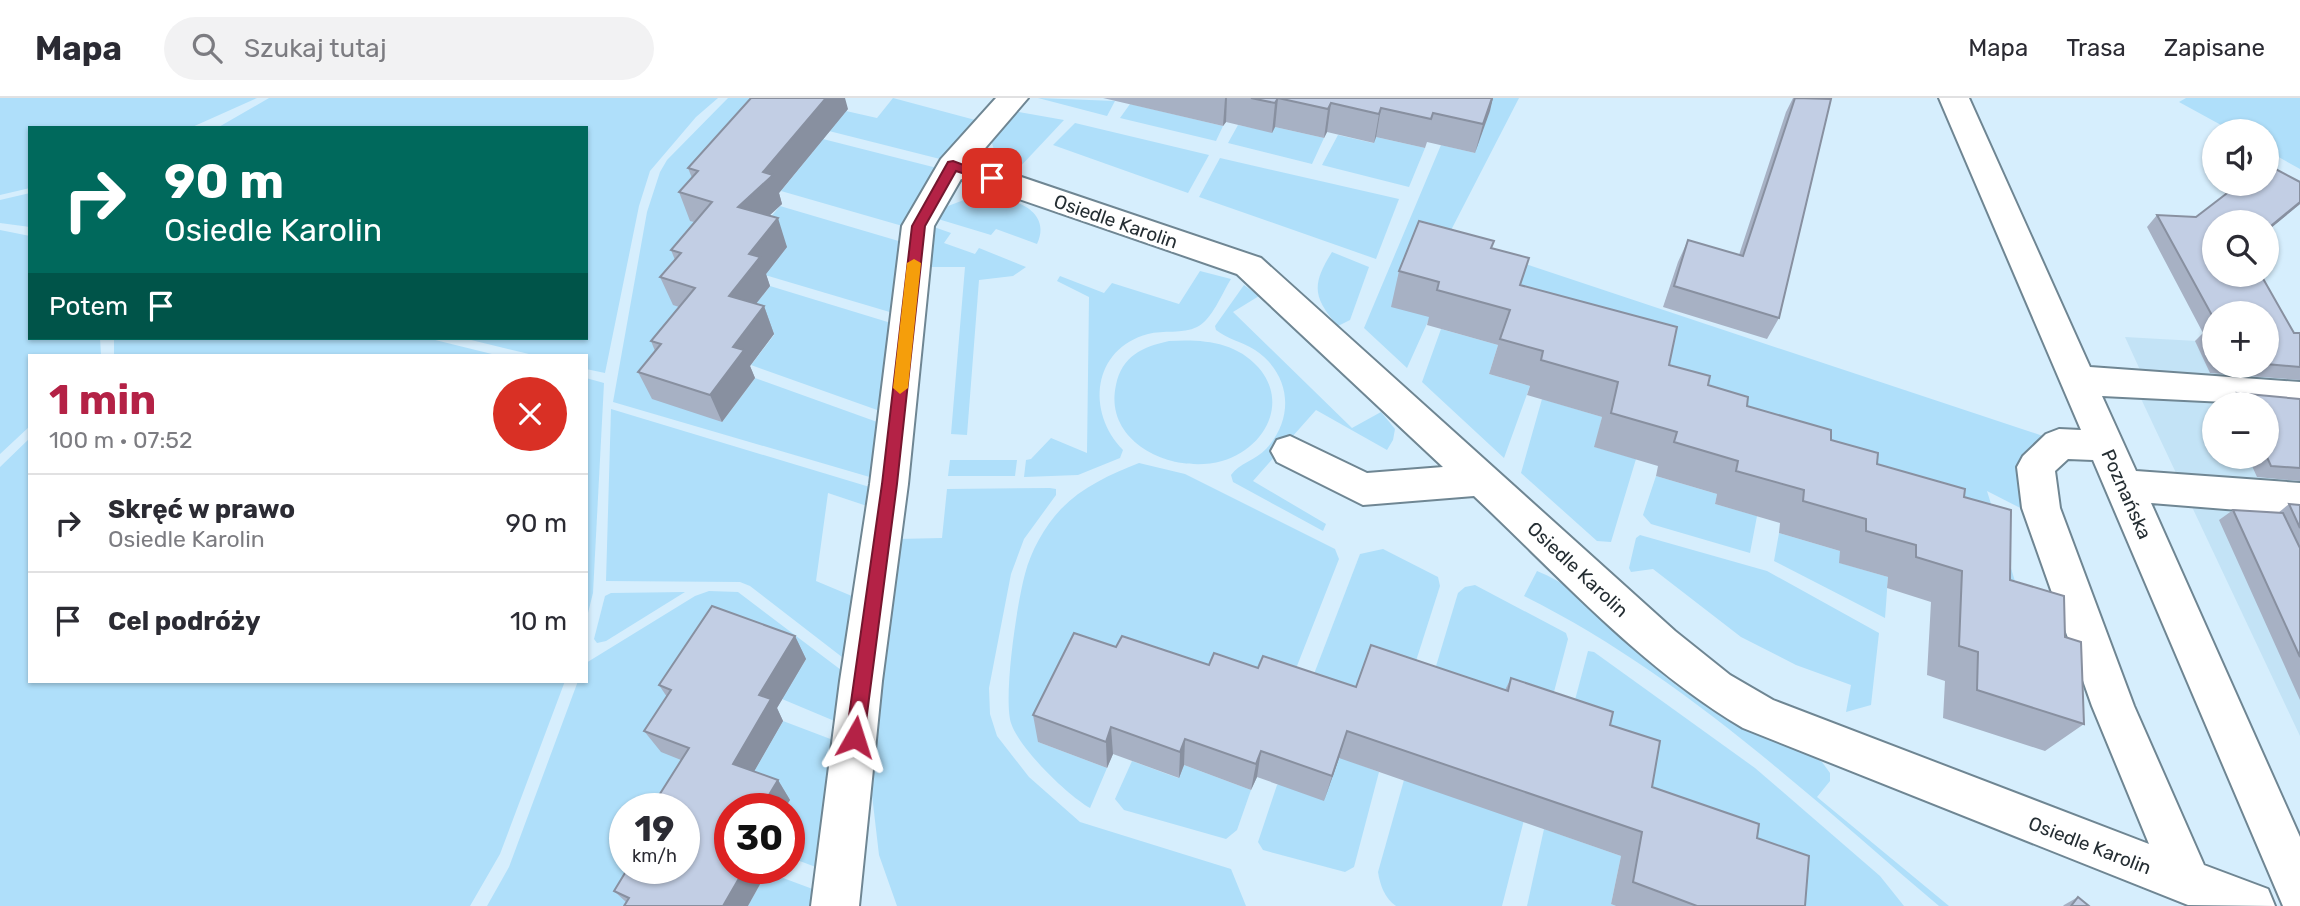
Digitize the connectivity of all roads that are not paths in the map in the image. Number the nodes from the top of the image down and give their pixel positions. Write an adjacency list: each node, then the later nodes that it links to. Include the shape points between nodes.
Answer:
1 (1013, 98): 3 (street)
2 (1954, 98): 4 (street, Poznańska)
3 (953, 165): 8 (street, Osiedle Karolin, via 1249,267); 13 (street, via 918,226)
4 (2077, 380): 5 (street); 6 (street, Poznańska)
5 (2300, 396)
6 (2107, 446): 9 (street, Poznańska); 11 (street, via 2059,444 2036,467 2040,508 2113,706)
7 (1290, 451): 8 (street, via 1363,489)
8 (1481, 480): 11 (street, Osiedle Karolin, via 1660,644 1715,689 1758,714)
9 (2124, 486): 10 (street); 12 (street, Poznańska)
10 (2300, 499)
11 (2188, 882): 14 (street, Osiedle Karolin)
12 (2300, 890)
13 (835, 906)
14 (2251, 906)

